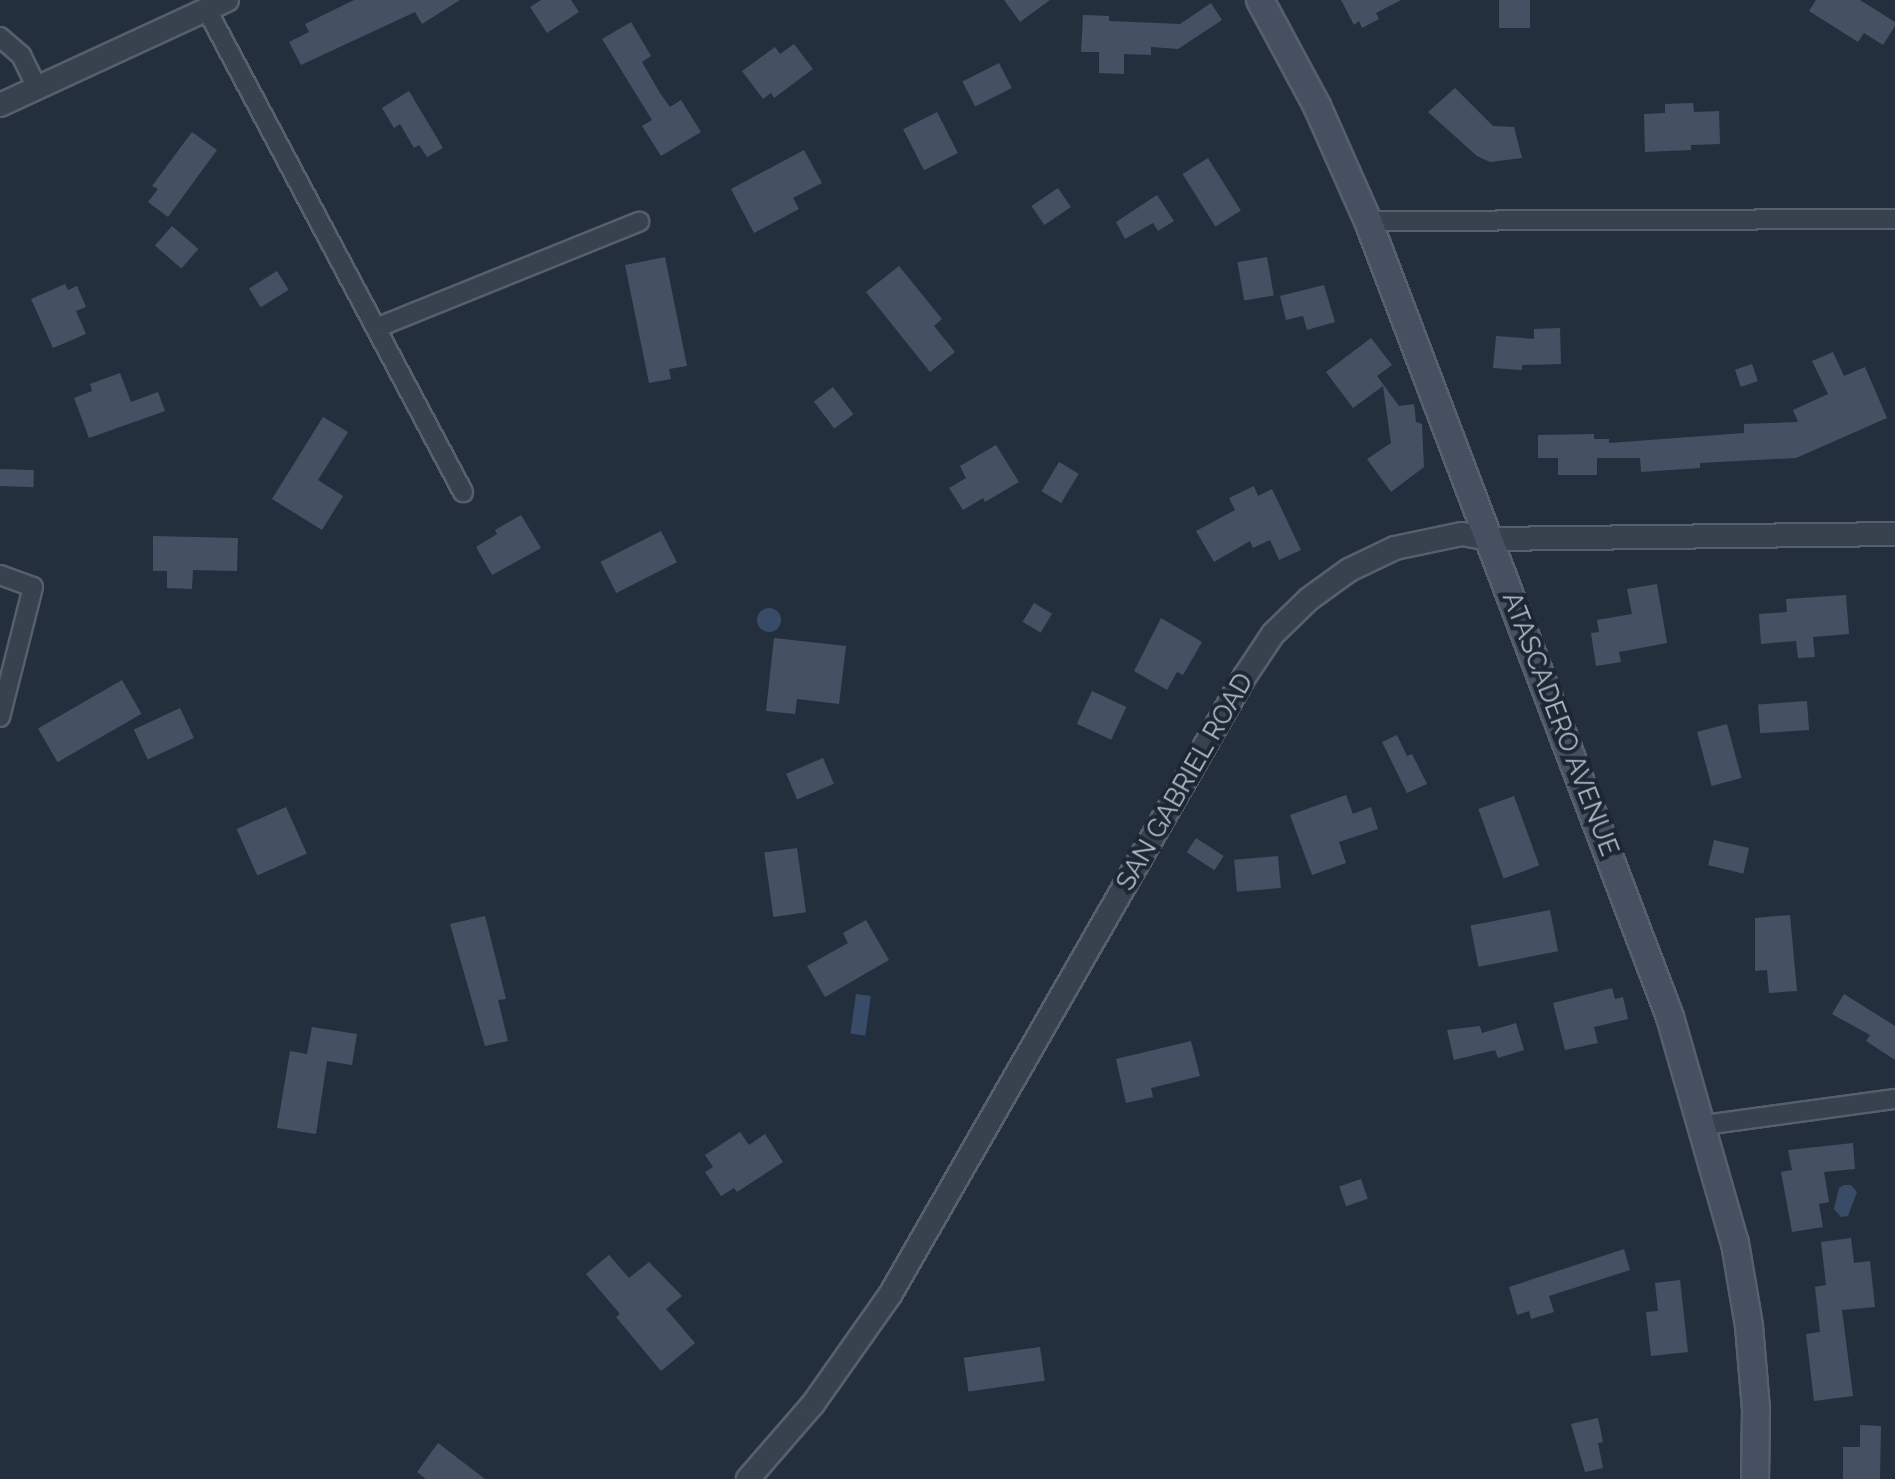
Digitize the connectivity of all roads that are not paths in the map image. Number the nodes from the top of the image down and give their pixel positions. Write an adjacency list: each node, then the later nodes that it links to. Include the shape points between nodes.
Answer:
1 (1260, 0): 7 (main road, ATASCADERO AVENUE, via 1317,106)
2 (217, 5): 4 (street); 9 (street)
3 (0, 37): 4 (street, via 21,55)
4 (37, 88): 5 (street)
5 (0, 105)
6 (1895, 219): 7 (street)
7 (1368, 221): 12 (main road, ATASCADERO AVENUE)
8 (639, 222): 9 (street)
9 (376, 328): 10 (street)
10 (463, 492)
11 (1895, 534): 12 (street, SAN GABRIEL ROAD)
12 (1490, 539): 16 (main road, ATASCADERO AVENUE, via 1670,1017); 17 (street, SAN GABRIEL ROAD, via 1462,534 1419,540 1372,558 1328,583 1273,634 890,1295 813,1404)
13 (0, 575): 14 (street, via 33,587)
14 (0, 717)
15 (1895, 1099): 16 (street)
16 (1704, 1125): 18 (main road, ATASCADERO AVENUE, via 1735,1243 1749,1326)
17 (748, 1479)
18 (1755, 1479)

